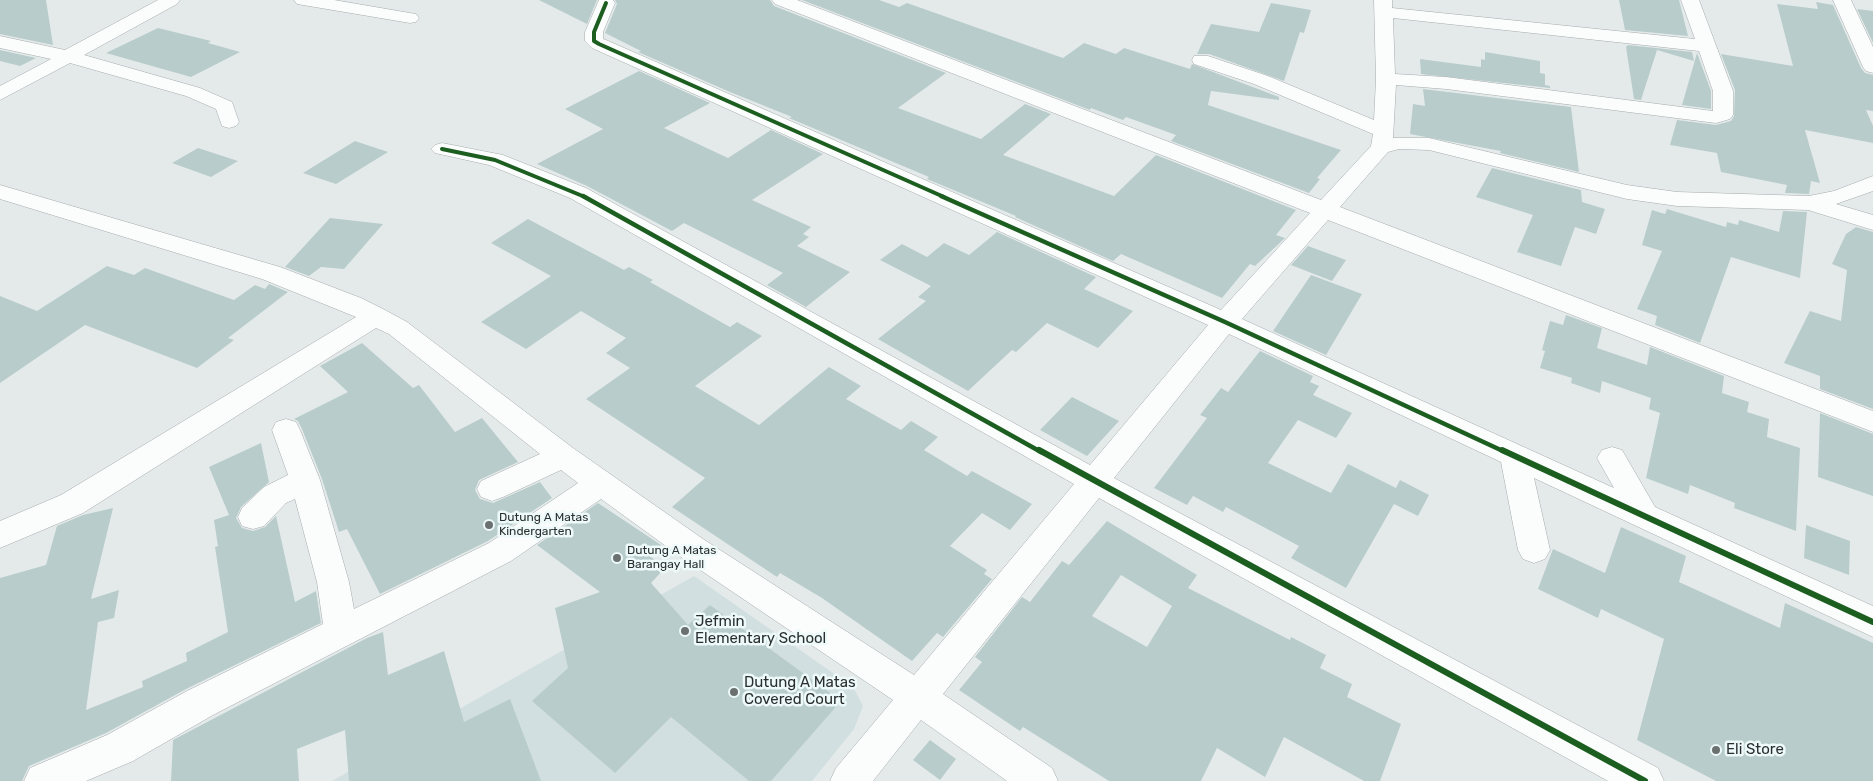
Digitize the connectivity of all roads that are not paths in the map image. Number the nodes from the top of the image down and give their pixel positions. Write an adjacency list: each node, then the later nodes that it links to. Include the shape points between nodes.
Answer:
1 (171, 0): 13 (street)
2 (303, 0): 8 (street)
3 (781, 0): 24 (street)
4 (1690, 0): 12 (street)
5 (1842, 0): 9 (street)
6 (606, 3): 27 (street, via 594,32 594,40 599,44)
7 (1384, 6): 12 (street); 16 (street)
8 (410, 18)
9 (1853, 26): 10 (street); 15 (street)
10 (1873, 29)
11 (0, 42): 13 (street)
12 (1707, 46): 16 (street, via 1724,91 1723,114 1716,117 1446,83)
13 (65, 56): 17 (street); 18 (street, via 219,101 225,106)
14 (1201, 60): 19 (street, via 1261,80)
15 (1873, 67)
16 (1386, 79): 19 (street)
17 (0, 94)
18 (229, 122)
19 (1382, 139): 23 (street, via 1429,144 1627,192 1677,199); 24 (street)
20 (442, 149): 34 (street, via 494,160 578,193)
21 (1873, 183): 23 (street, via 1841,196)
22 (0, 192): 26 (street, via 271,273)
23 (1809, 203): 25 (street)
24 (1323, 210): 27 (street); 28 (street)
25 (1873, 223)
26 (376, 316): 30 (street, via 398,328); 39 (street, via 72,504)
27 (1225, 322): 31 (street); 34 (street)
28 (1873, 422)
29 (286, 430): 33 (street)
30 (564, 456): 35 (street); 36 (street)
31 (1514, 456): 37 (street); 40 (street)
32 (1612, 458): 37 (street)
33 (305, 480): 38 (street, via 275,495); 42 (street, via 333,582)
34 (1095, 482): 43 (street); 47 (street)
35 (601, 483): 42 (street, via 500,552); 43 (street, via 692,548)
36 (492, 489)
37 (1644, 516): 41 (street)
38 (253, 517)
39 (0, 535)
40 (1534, 550)
41 (1873, 622)
42 (341, 633): 44 (street, via 120,748)
43 (918, 697): 45 (street); 46 (street)
44 (43, 781)
45 (849, 781)
46 (1039, 781)
47 (1645, 781)

